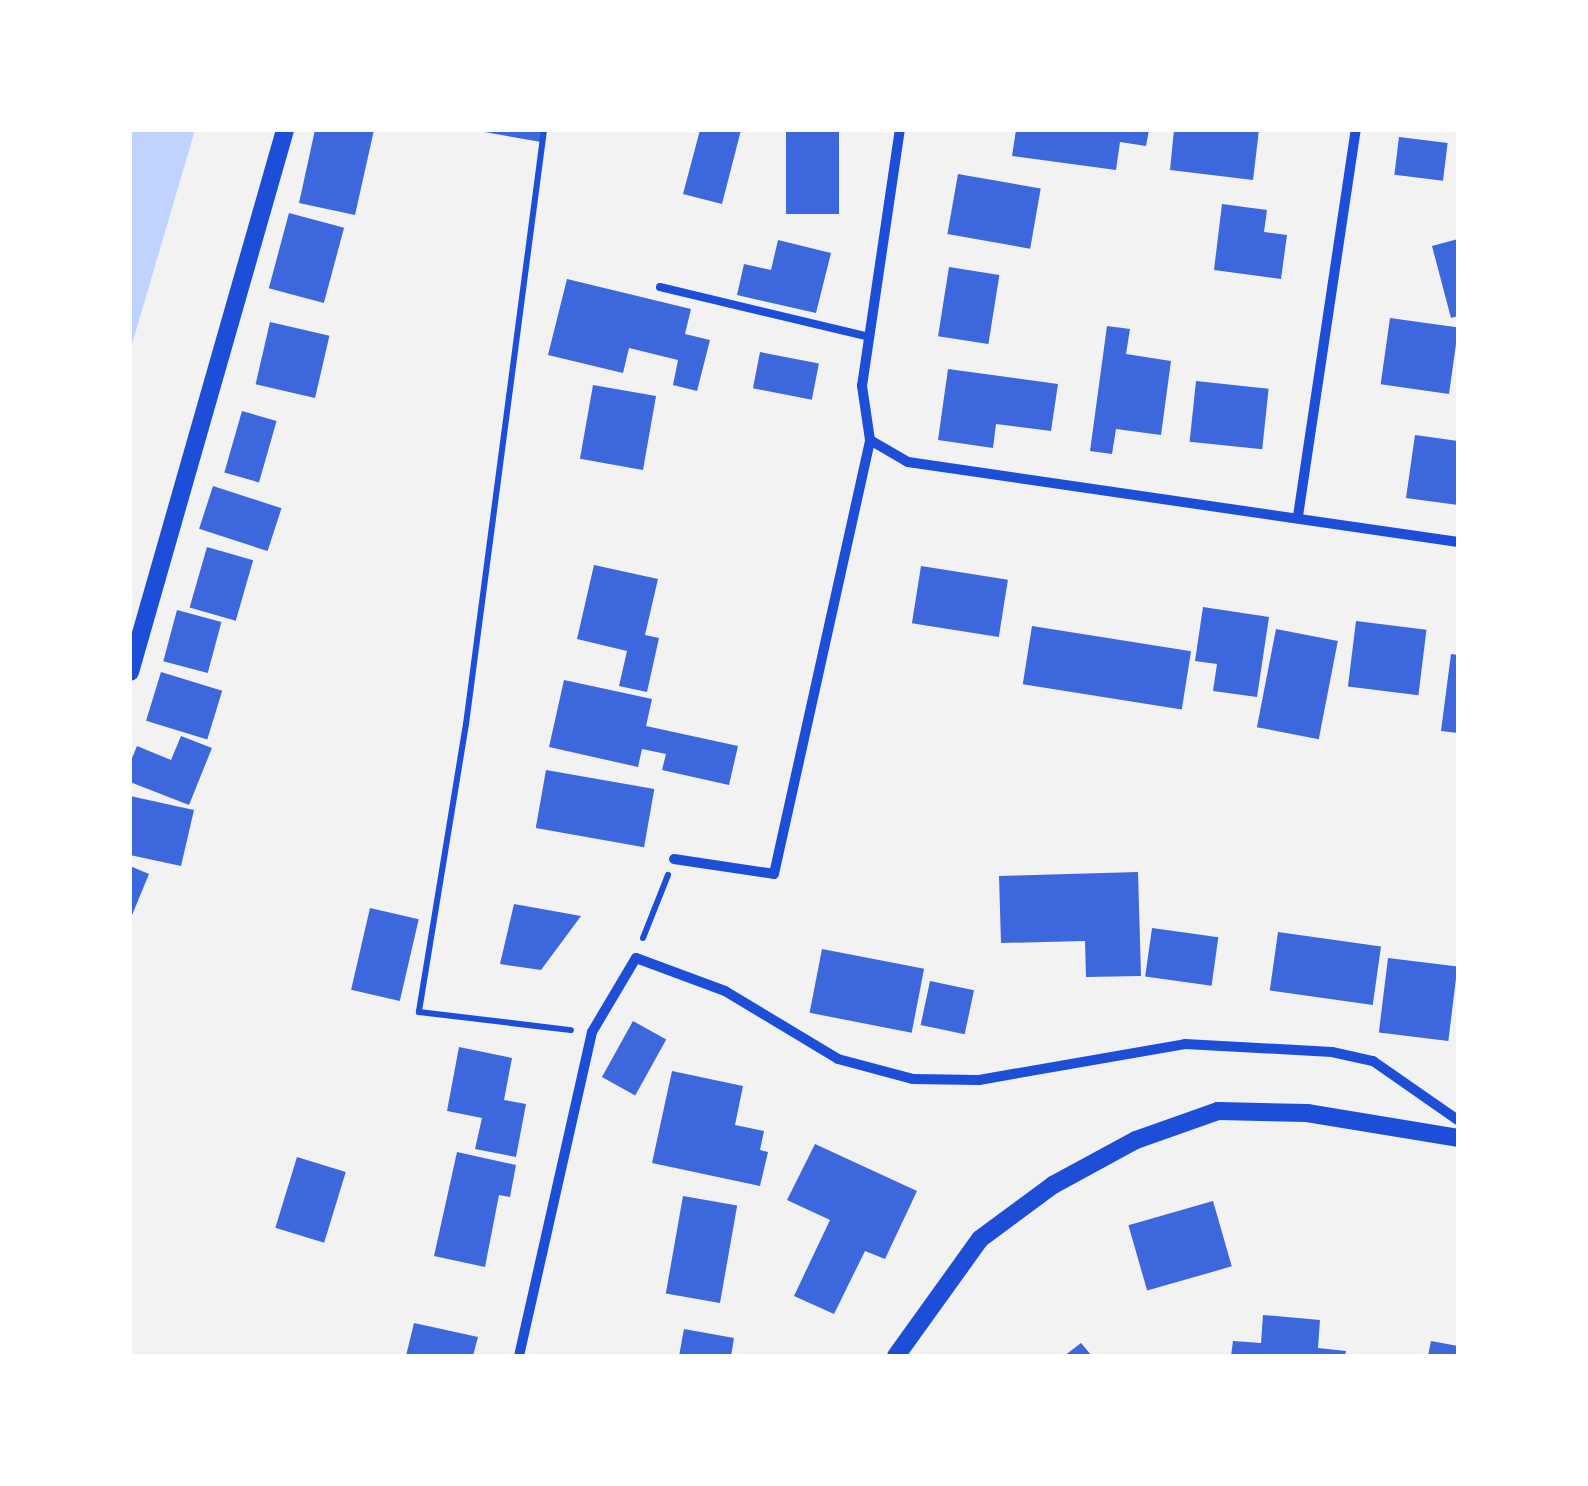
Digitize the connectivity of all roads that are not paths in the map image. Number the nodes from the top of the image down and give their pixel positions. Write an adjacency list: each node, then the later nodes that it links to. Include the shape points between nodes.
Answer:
1 (285, 130): 9 (street)
2 (900, 130): 5 (street)
3 (1356, 130): 7 (street)
4 (660, 288): 5 (lane)
5 (870, 337): 6 (street, via 862,386)
6 (870, 440): 7 (street, via 908,462); 10 (street, via 774,874)
7 (1298, 516): 8 (street)
8 (1458, 542)
9 (130, 672)
10 (674, 859)
11 (1458, 1120): 13 (street, via 1373,1061 1332,1052 1185,1044 978,1080 913,1079 838,1059 725,991 636,958 592,1032)
12 (1458, 1138): 14 (street, via 1307,1113 1218,1112 1136,1140 1053,1185 980,1239)
13 (519, 1356)
14 (896, 1356)

